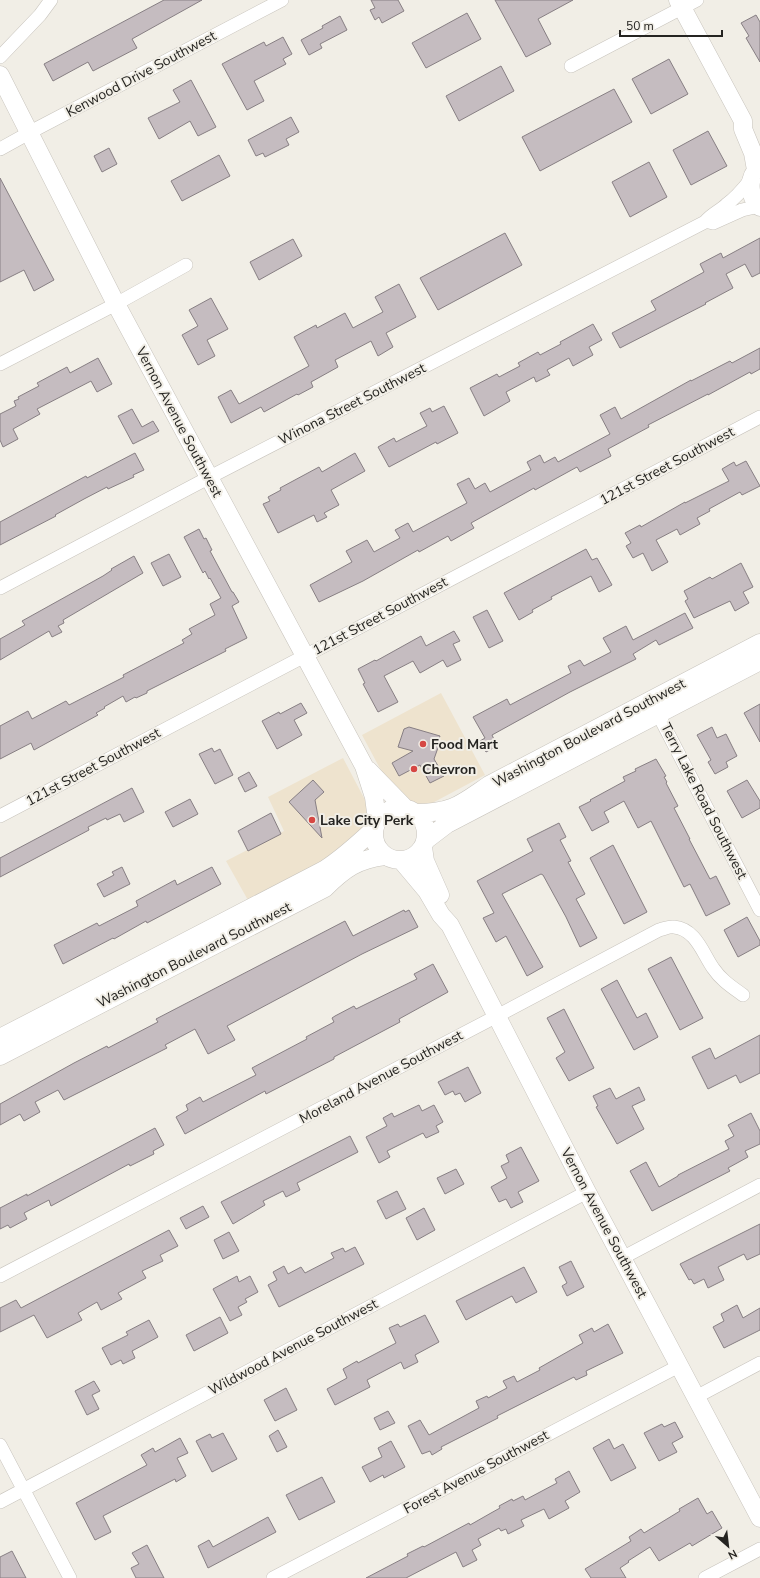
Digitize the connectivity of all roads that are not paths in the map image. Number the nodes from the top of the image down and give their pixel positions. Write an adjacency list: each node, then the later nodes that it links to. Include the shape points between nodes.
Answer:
1 (51, 0): 4 (street)
2 (282, 0): 8 (street, Kenwood Drive Southwest)
3 (686, 3): 5 (street); 7 (street)
4 (0, 57)
5 (571, 66)
6 (0, 75): 8 (street, Vernon Avenue Southwest)
7 (743, 121): 9 (street); 11 (street)
8 (29, 133): 10 (street, Kenwood Drive Southwest); 15 (street, Vernon Avenue Southwest)
9 (760, 141)
10 (0, 150)
11 (756, 172): 12 (street, via 750,190); 13 (street, Winona Street Southwest, via 739,194)
12 (760, 207): 13 (street, Winona Street Southwest, via 742,210 713,222)
13 (705, 222): 18 (street, Winona Street Southwest)
14 (186, 265): 15 (street)
15 (116, 304): 16 (street); 18 (street, Vernon Avenue Southwest)
16 (0, 364)
17 (760, 417): 21 (street, 121st Street Southwest)
18 (208, 478): 19 (street, Winona Street Southwest); 21 (street, Vernon Avenue Southwest)
19 (0, 588)
20 (760, 643): 25 (street, Washington Boulevard Southwest, via 489,785 458,806 434,813)
21 (305, 656): 24 (street, Vernon Avenue Southwest); 26 (street, 121st Street Southwest)
22 (760, 661): 23 (street, Washington Boulevard Southwest)
23 (658, 714): 28 (street, Washington Boulevard Southwest, via 447,824); 30 (street, Terry Lake Road Southwest)
24 (364, 766): 25 (street, Vernon Avenue Southwest); 27 (street, Vernon Avenue Southwest, via 374,797)
25 (410, 810): 27 (street, via 394,808 386,811); 28 (street, via 424,823)
26 (0, 816)
27 (376, 824): 29 (street, via 375,842 379,850); 34 (street, Washington Boulevard Southwest, via 350,852 324,870)
28 (424, 844): 29 (street, via 417,854 410,858); 31 (street, Vernon Avenue Southwest, via 425,861 448,910)
29 (393, 858): 31 (street, Vernon Avenue Southwest, via 427,891); 35 (street, Washington Boulevard Southwest, via 371,858 350,866 325,888)
30 (760, 910)
31 (450, 925): 33 (street, Vernon Avenue Southwest)
32 (743, 995): 33 (street, Moreland Avenue Southwest, via 725,982 687,931 674,927 659,930)
33 (497, 1016): 37 (street, Vernon Avenue Southwest); 39 (street, Moreland Avenue Southwest)
34 (0, 1038)
35 (0, 1056)
36 (760, 1185): 38 (street)
37 (587, 1192): 38 (street, Vernon Avenue Southwest); 44 (street, Wildwood Avenue Southwest)
38 (622, 1258): 41 (street, Vernon Avenue Southwest)
39 (0, 1276)
40 (760, 1363): 42 (street)
41 (679, 1366): 42 (street, Vernon Avenue Southwest); 49 (street, Forest Avenue Southwest)
42 (696, 1397): 46 (street, Vernon Avenue Southwest)
43 (0, 1445): 44 (street)
44 (24, 1490): 45 (street, Wildwood Avenue Southwest); 48 (street)
45 (0, 1502)
46 (760, 1518)
47 (760, 1549): 50 (street)
48 (70, 1578)
49 (273, 1578)
50 (705, 1578)

